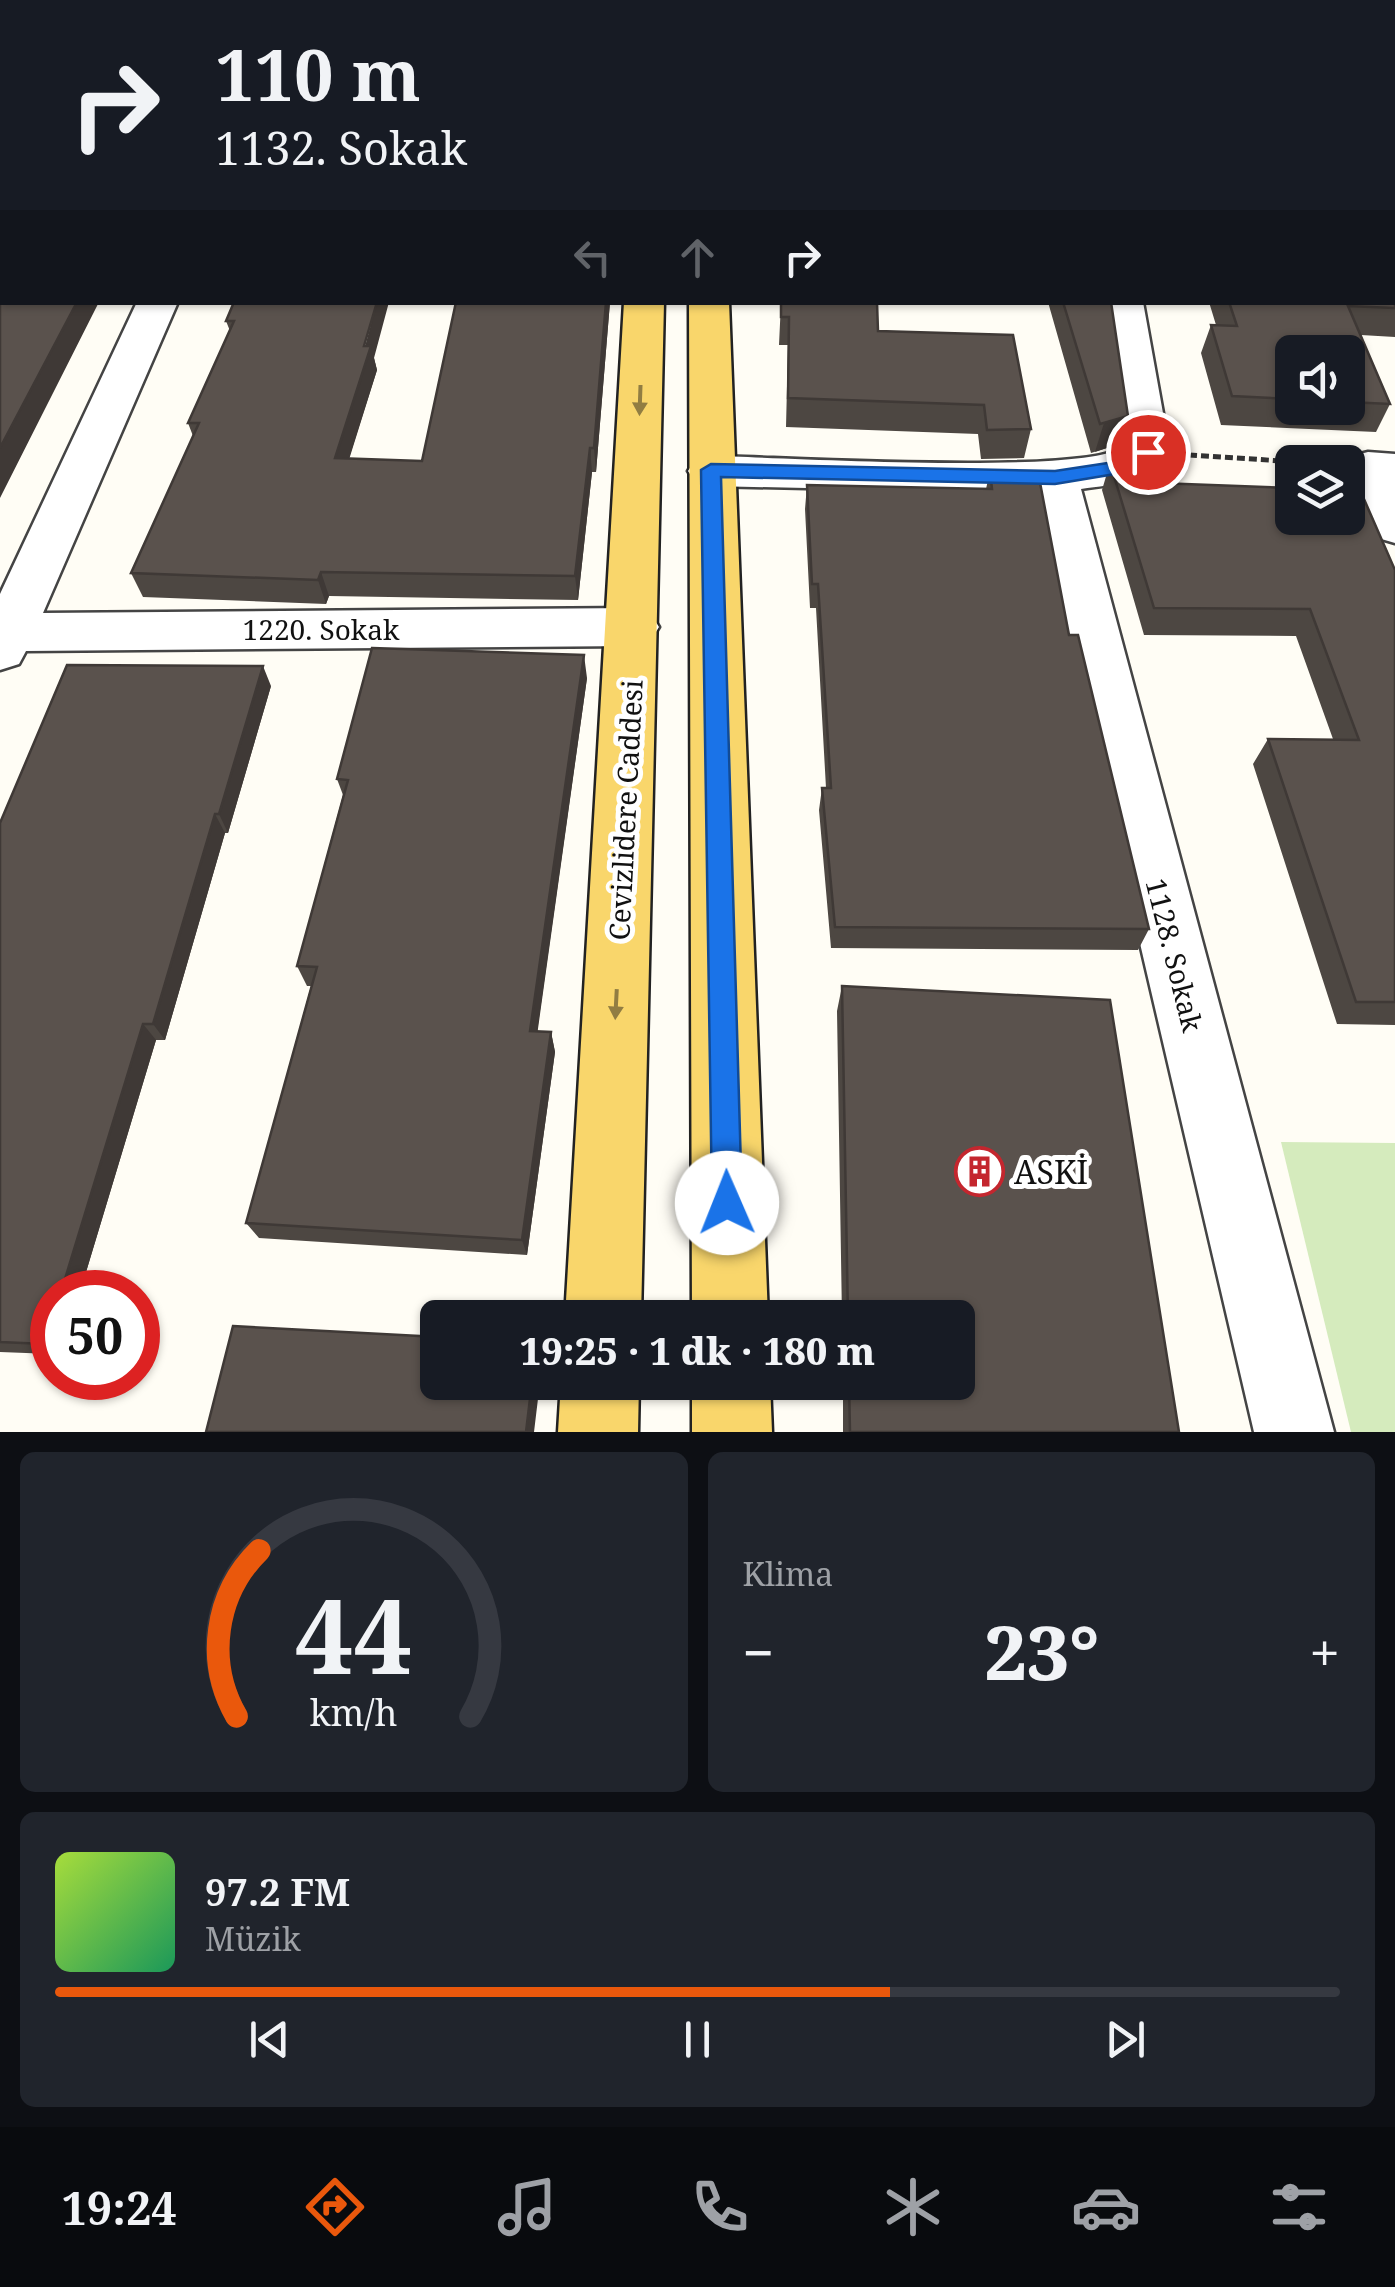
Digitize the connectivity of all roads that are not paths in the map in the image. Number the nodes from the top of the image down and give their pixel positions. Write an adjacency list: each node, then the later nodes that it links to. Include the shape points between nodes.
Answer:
1 (157, 305): 8 (street)
2 (644, 305): 7 (main road, Cevizlidere Caddesi, one-way to 7)
3 (709, 305): 5 (main road)
4 (1124, 305): 6 (street, via 1148,452 1126,467)
5 (711, 470): 6 (street); 10 (main road)
6 (1055, 478): 15 (street, 1128. Sokak)
7 (633, 627): 8 (street, 1220. Sokak); 9 (main road, Cevizlidere Caddesi, one-way to 9)
8 (4, 641)
9 (604, 1300)
10 (730, 1300)
11 (599, 1400): 13 (main road)
12 (731, 1400): 14 (main road)
13 (598, 1432)
14 (732, 1432)
15 (1294, 1432)

